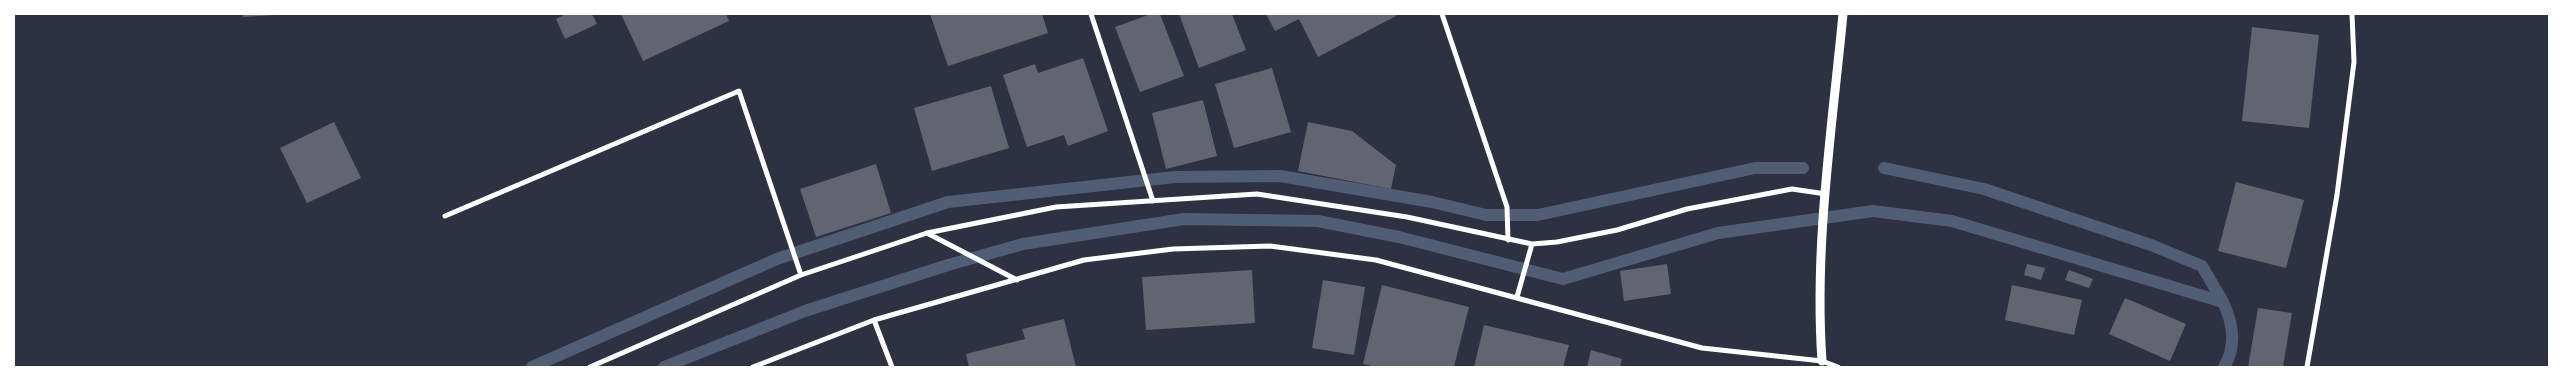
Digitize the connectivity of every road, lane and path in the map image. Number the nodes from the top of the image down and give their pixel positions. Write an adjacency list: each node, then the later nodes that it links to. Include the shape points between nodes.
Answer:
1 (1091, 14): 6 (street)
2 (1442, 14): 9 (street, via 1506,207)
3 (1843, 14): 5 (street)
4 (2352, 14): 20 (street, via 2354,62 2340,176)
5 (1826, 194): 10 (street, via 1792,189 1687,209 1617,230); 15 (street, via 1819,317)
6 (1154, 201): 8 (street, via 1056,208); 9 (street, via 1257,194 1407,217)
7 (445, 216): 11 (street, via 739,91)
8 (927, 233): 11 (street); 12 (street)
9 (1508, 240): 10 (street)
10 (1532, 244): 13 (street)
11 (801, 275): 16 (street)
12 (1017, 280): 13 (street, via 1084,260 1173,249 1270,246 1376,260); 14 (street)
13 (1517, 297): 15 (street, via 1702,348)
14 (874, 320): 17 (street); 18 (street)
15 (1822, 361): 19 (street)
16 (590, 367)
17 (753, 367)
18 (892, 367)
19 (1838, 367)
20 (2307, 367)

